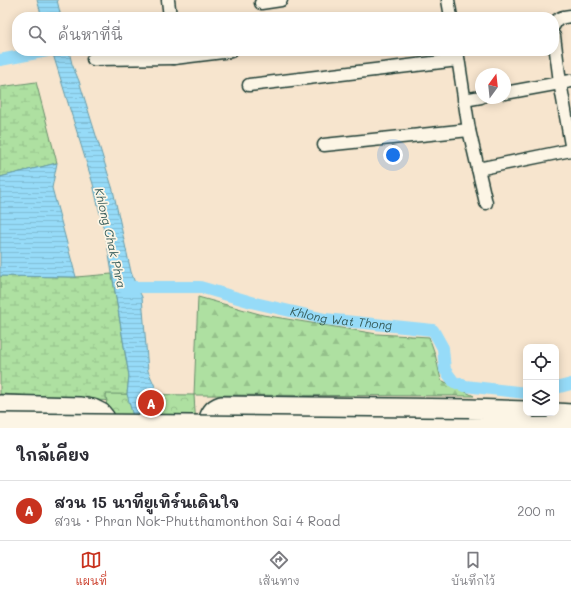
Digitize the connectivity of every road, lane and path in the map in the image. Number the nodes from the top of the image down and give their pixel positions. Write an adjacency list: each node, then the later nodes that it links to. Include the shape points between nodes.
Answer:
1 (168, 0): 5 (street)
2 (281, 0): 4 (street)
3 (448, 0): 6 (street)
4 (260, 3)
5 (169, 12)
6 (450, 12)
7 (571, 16): 8 (street)
8 (559, 19)
9 (559, 55): 14 (street)
10 (154, 56): 13 (street)
11 (450, 56): 15 (street)
12 (457, 56): 18 (street)
13 (93, 59)
14 (566, 82): 16 (street); 21 (street)
15 (249, 85)
16 (511, 91)
17 (475, 98): 18 (street)
18 (464, 100): 19 (street)
19 (469, 130): 20 (street); 23 (street)
20 (324, 145)
21 (571, 145)
22 (571, 150): 23 (street)
23 (478, 169): 24 (street)
24 (486, 203)
25 (0, 406): 31 (main road, via 93,408 105,418)
26 (523, 411): 32 (main road, via 221,406 213,410)
27 (559, 413): 28 (main road)
28 (571, 414)
29 (0, 422): 33 (main road, bridge)
30 (571, 427): 33 (main road)
31 (106, 428)
32 (207, 428)
33 (469, 428)

